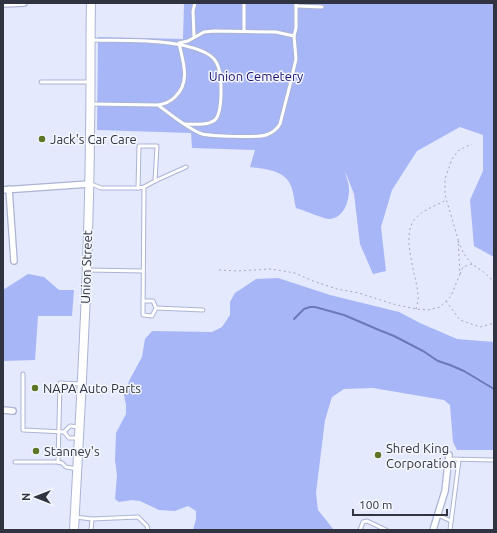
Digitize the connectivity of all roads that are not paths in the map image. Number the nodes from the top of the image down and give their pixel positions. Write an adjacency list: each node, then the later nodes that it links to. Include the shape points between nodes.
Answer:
1 (24, 3): 5 (street)
2 (91, 3): 11 (main road, Union Street)
3 (195, 3): 9 (lane)
4 (244, 3): 8 (lane)
5 (3, 4)
6 (296, 4): 7 (lane); 10 (lane)
7 (322, 7)
8 (244, 31): 9 (lane, via 209,31); 10 (lane, via 276,32)
9 (194, 36): 12 (lane)
10 (294, 36): 17 (lane, via 296,59 281,120 275,130 259,136 208,135)
11 (90, 40): 12 (lane); 14 (main road, Union Street)
12 (179, 43): 16 (lane, via 185,74 184,84 174,98 166,104); 17 (lane, via 210,55 217,64 220,74 220,109 216,118 206,124)
13 (41, 82): 14 (lane)
14 (90, 82): 15 (main road, Union Street)
15 (90, 104): 16 (lane); 20 (main road, Union Street)
16 (158, 105): 17 (lane)
17 (185, 124)
18 (186, 167): 19 (lane)
19 (155, 181): 21 (lane); 22 (lane, via 157,146 139,146)
20 (89, 184): 22 (lane, via 101,188); 23 (street); 25 (main road, Union Street)
21 (144, 187): 22 (lane); 26 (lane)
22 (138, 188)
23 (6, 189): 24 (street)
24 (14, 261)
25 (86, 270): 26 (lane); 31 (main road, Union Street)
26 (143, 271): 27 (lane)
27 (143, 301): 28 (lane, via 153,301); 28 (lane, via 143,315 152,316)
28 (156, 308): 29 (lane)
29 (203, 310)
30 (23, 374): 35 (lane, via 23,430)
31 (82, 384): 34 (main road, Union Street); 35 (lane, via 60,383)
32 (3, 410): 33 (street)
33 (13, 411)
34 (80, 427): 36 (lane, via 70,426); 37 (main road, Union Street)
35 (58, 432): 36 (lane); 42 (lane)
36 (64, 432): 37 (lane, via 69,438)
37 (79, 438): 43 (main road, Union Street)
38 (449, 457): 39 (lane); 44 (street, via 445,491)
39 (459, 460): 40 (lane); 47 (lane)
40 (494, 460)
41 (15, 462): 42 (lane)
42 (58, 462): 43 (lane)
43 (77, 469): 45 (main road, Union Street)
44 (438, 515): 47 (lane); 53 (street)
45 (74, 516): 46 (lane); 48 (main road, Union Street)
46 (92, 519): 49 (lane); 50 (lane, via 138,517)
47 (451, 521): 54 (lane)
48 (74, 530)
49 (91, 530)
50 (148, 530)
51 (360, 530): 52 (lane, via 363,522 367,521)
52 (386, 530)
53 (433, 530)
54 (450, 530)

